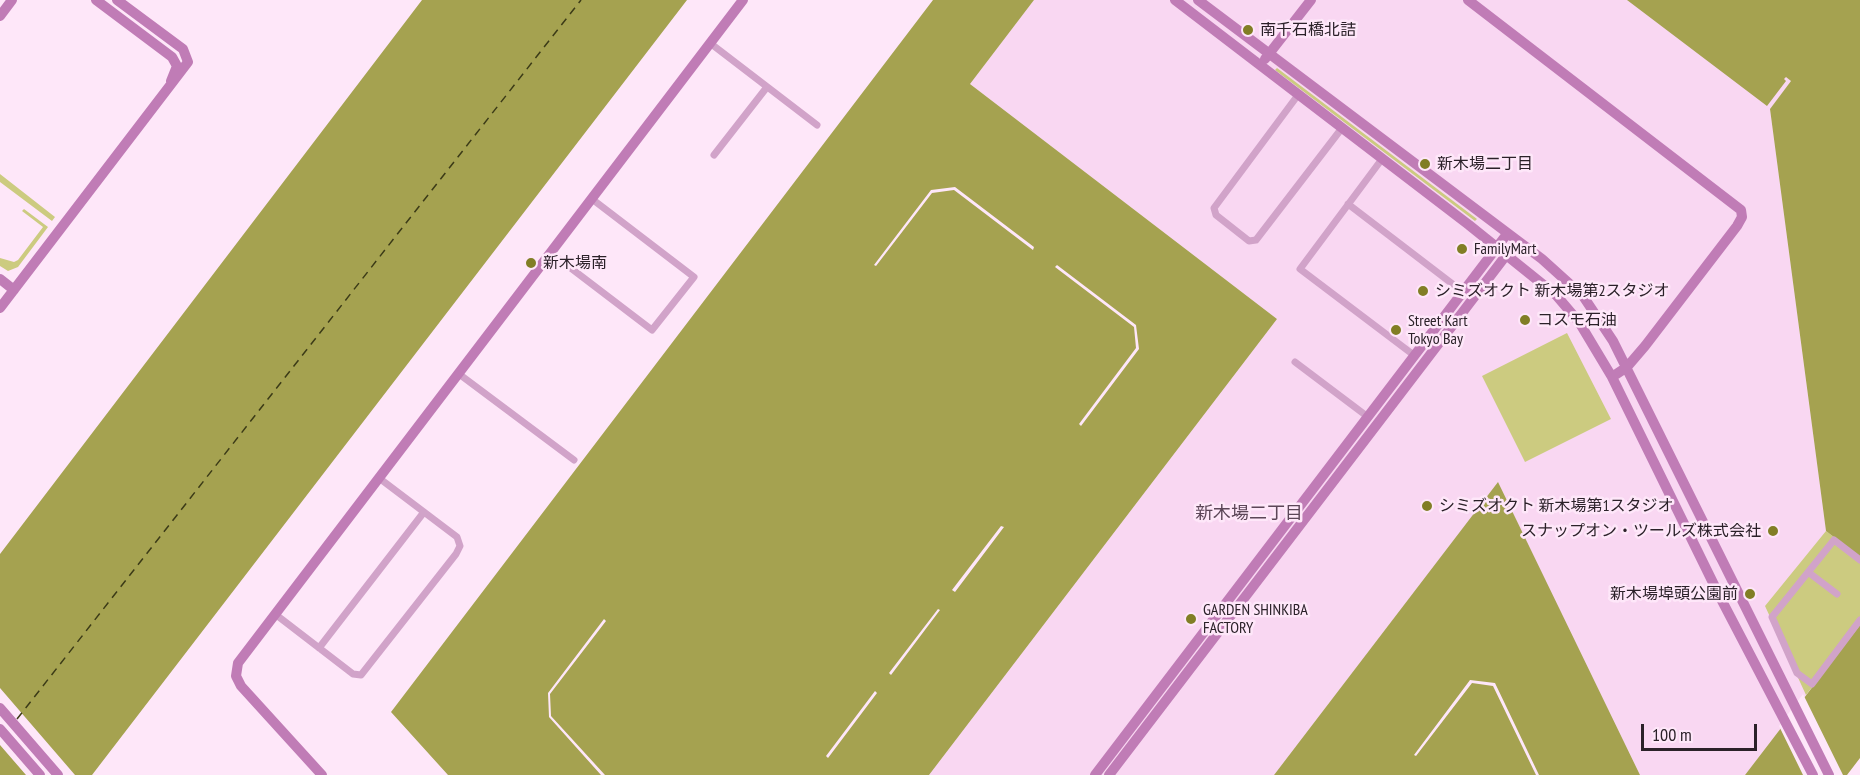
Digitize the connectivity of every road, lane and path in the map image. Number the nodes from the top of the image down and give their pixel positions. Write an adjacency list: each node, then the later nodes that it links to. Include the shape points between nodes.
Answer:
1 (12, 0): 9 (street)
2 (96, 0): 13 (street, via 176,62)
3 (117, 0): 13 (street, via 188,55 185,69)
4 (743, 0): 10 (street)
5 (1175, 0): 12 (street)
6 (1198, 0): 11 (street)
7 (1311, 0): 11 (street)
8 (1468, 0): 33 (street, via 1742,210 1737,226)
9 (0, 16)
10 (710, 43): 14 (street); 20 (street)
11 (1270, 54): 12 (street); 22 (street)
12 (1260, 66): 15 (street)
13 (168, 87): 28 (street)
14 (767, 87): 16 (street); 18 (street)
15 (1298, 95): 17 (street); 17 (street, via 1214,208 1216,215 1247,240 1257,240)
16 (817, 125)
17 (1342, 128): 19 (street)
18 (714, 155)
19 (1382, 159): 21 (street); 24 (street)
20 (592, 198): 25 (street); 25 (street, via 694,277 652,330)
21 (1348, 204): 29 (street); 31 (street, via 1300,268)
22 (1507, 234): 23 (street); 24 (street)
23 (1517, 241): 26 (street); 33 (street, via 1564,276 1583,296)
24 (1497, 248): 26 (street); 29 (street)
25 (551, 253): 34 (street)
26 (1506, 255): 35 (street, via 1569,309); 39 (street)
27 (0, 279): 28 (street)
28 (14, 290): 30 (street)
29 (1463, 292): 31 (street)
30 (0, 308)
31 (1415, 356): 36 (street)
32 (1295, 362): 36 (street)
33 (1627, 367): 35 (street); 56 (street)
34 (459, 374): 37 (street); 38 (street)
35 (1612, 377): 55 (street)
36 (1368, 417): 39 (street)
37 (574, 460)
38 (379, 478): 40 (street); 44 (street)
39 (1305, 509): 49 (street)
40 (424, 512): 46 (street); 46 (street, via 457,537 459,549 366,672 353,674)
41 (1860, 560): 42 (street, via 1834,540)
42 (1808, 572): 43 (street); 45 (street, via 1772,617 1797,673 1812,684)
43 (1837, 594)
44 (275, 615): 46 (street); 52 (street, via 238,663 237,679)
45 (1860, 620)
46 (319, 648)
47 (0, 708): 51 (street)
48 (0, 729): 50 (street)
49 (1122, 748): 53 (street); 54 (street)
50 (40, 775)
51 (58, 775)
52 (322, 775)
53 (1095, 775)
54 (1109, 775)
55 (1813, 775)
56 (1829, 775)

